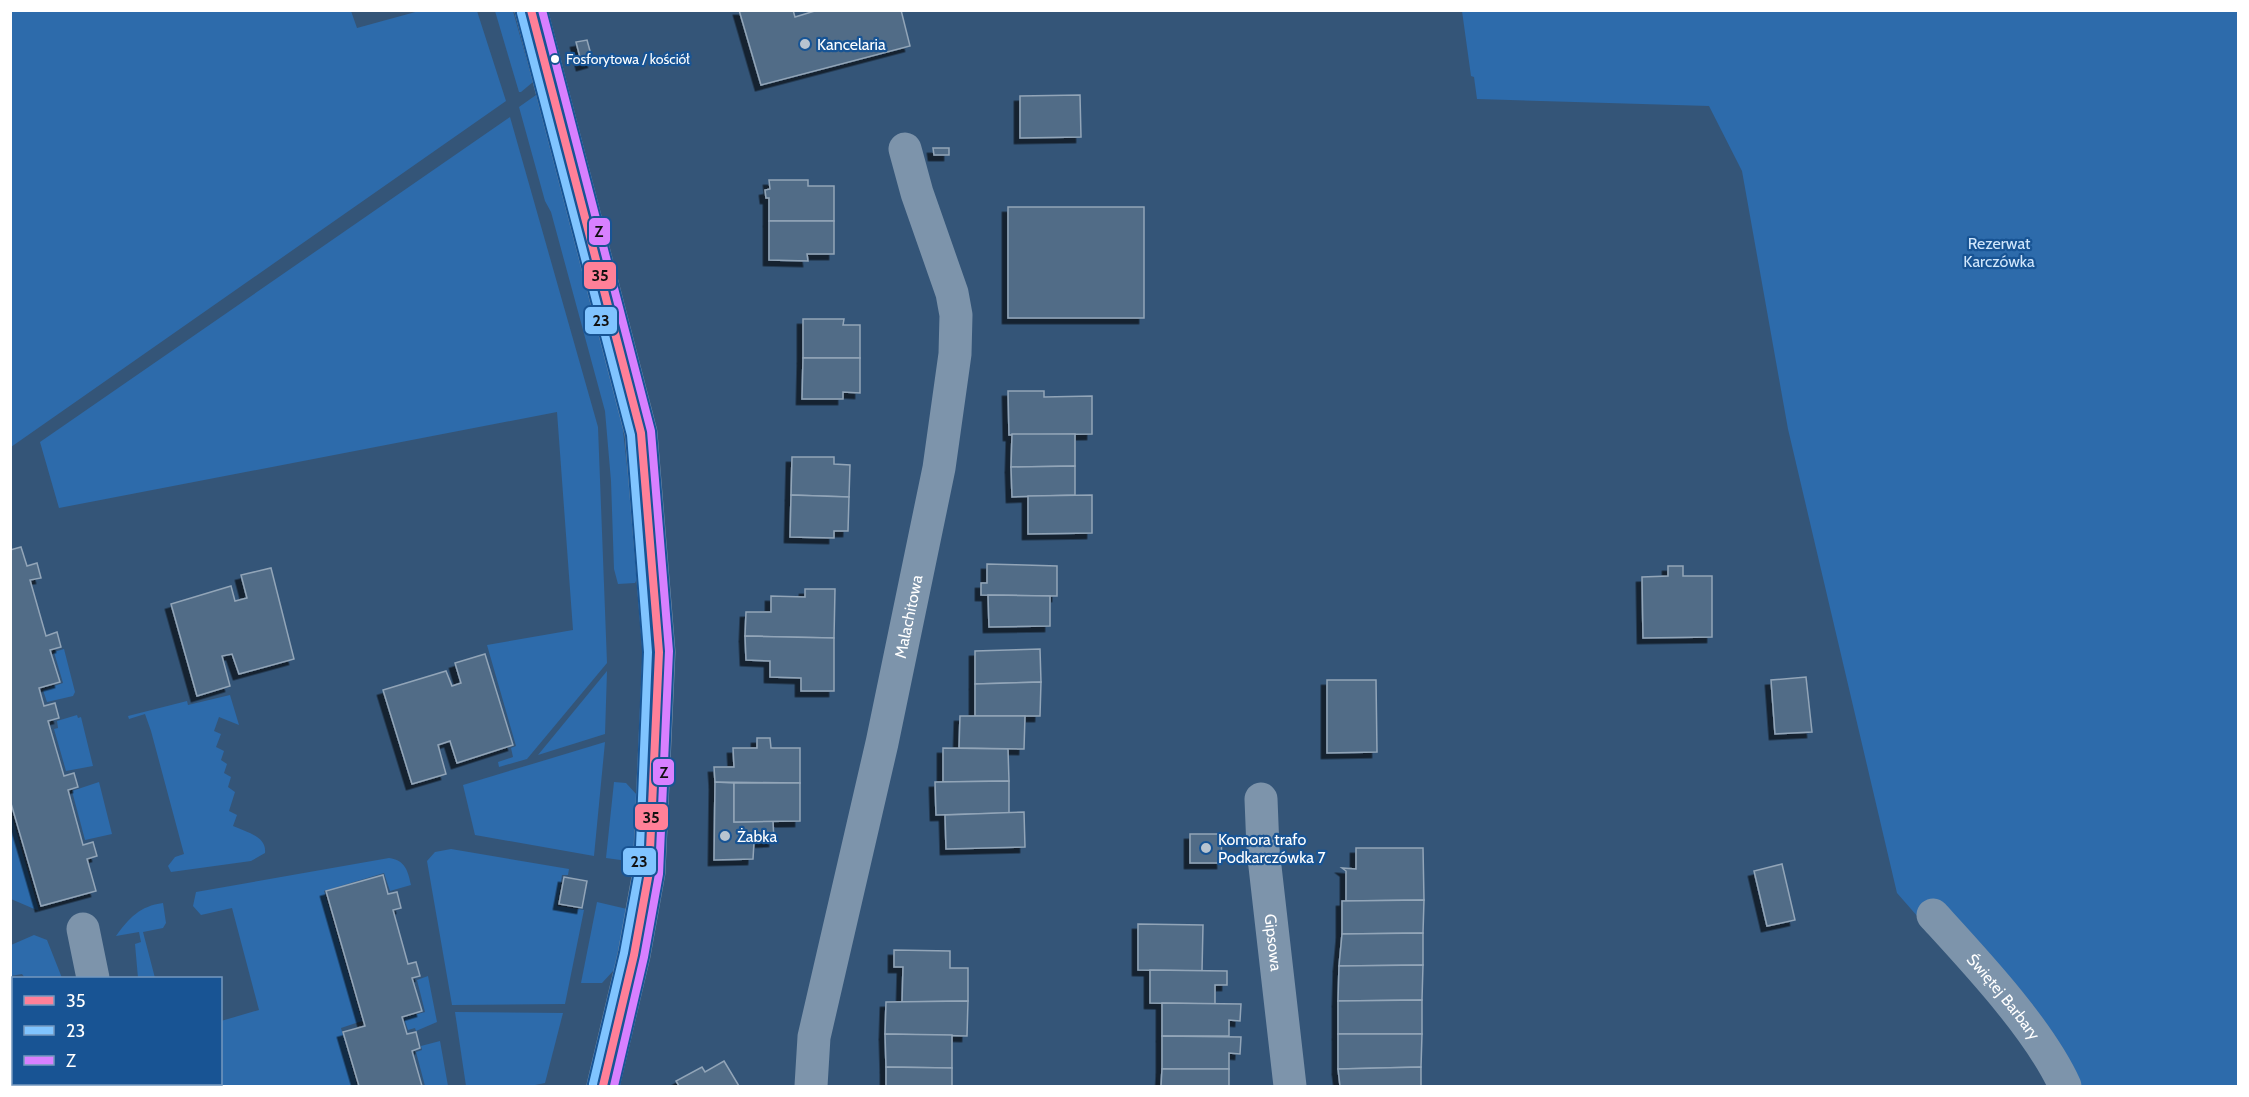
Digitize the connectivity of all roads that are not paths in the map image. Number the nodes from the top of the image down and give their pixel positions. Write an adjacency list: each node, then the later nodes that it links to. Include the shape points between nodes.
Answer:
1 (531, 10): 7 (street, via 641,433 659,652 650,872)
2 (905, 149): 8 (street, Malachitowa, via 952,293 957,333 955,354 939,468 882,743 814,1037)
3 (1261, 799): 9 (street, Gipsowa, via 1263,849)
4 (1933, 915): 10 (street, Świętej Barbary, via 1973,958 2037,1039)
5 (83, 929): 6 (street)
6 (93, 977)
7 (603, 1086)
8 (811, 1086)
9 (1290, 1086)
10 (2065, 1086)

